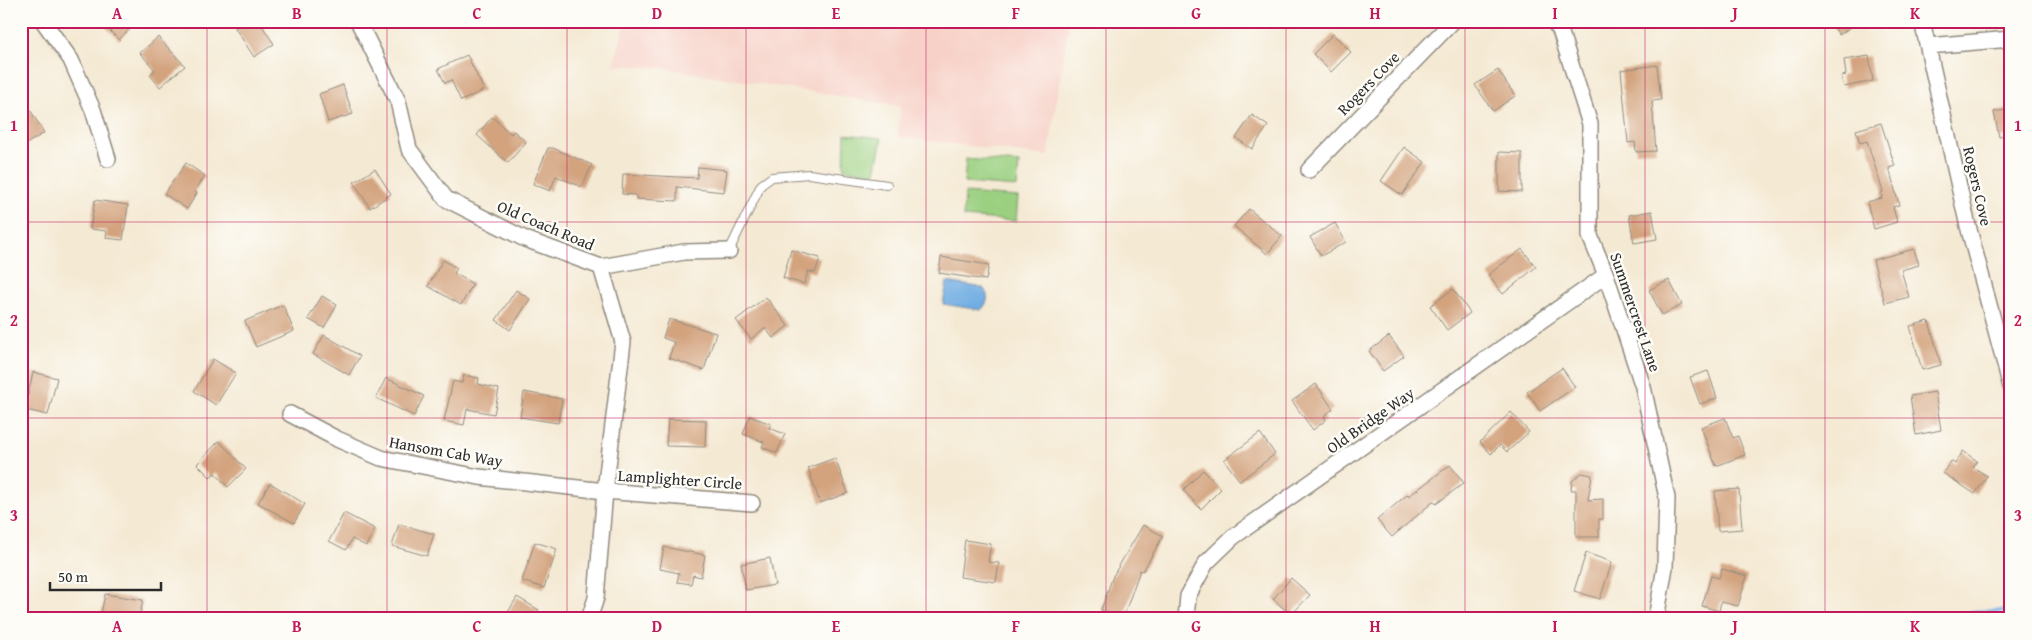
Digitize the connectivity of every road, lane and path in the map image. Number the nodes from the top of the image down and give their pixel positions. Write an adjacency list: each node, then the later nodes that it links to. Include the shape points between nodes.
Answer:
1 (44, 21): 8 (street, via 71,60 94,110)
2 (358, 21): 12 (street, Old Coach Road, via 398,101 409,150 446,199 525,239)
3 (1454, 21): 9 (street, Rogers Cove)
4 (1553, 21): 13 (street, Summercrest Lane, via 1560,30 1590,124 1590,236)
5 (1922, 21): 7 (street, Rogers Cove)
6 (2011, 39): 7 (street)
7 (1928, 46): 14 (street, Rogers Cove, via 1967,222)
8 (108, 159)
9 (1309, 170)
10 (887, 186): 11 (lane, via 809,174 772,177 761,185)
11 (729, 251): 12 (street, via 684,252)
12 (600, 267): 16 (street, Old Coach Road, via 623,342)
13 (1606, 275): 19 (street, Old Bridge Way, via 1234,537 1206,563 1188,596); 20 (street, Summercrest Lane, via 1643,387 1667,498 1665,567)
14 (2011, 387)
15 (290, 414): 16 (street, Hansom Cab Way, via 381,458 479,477)
16 (605, 491): 17 (street, Lamplighter Circle); 18 (street, Old Coach Road, via 596,598)
17 (752, 502)
18 (589, 619)
19 (1186, 619)
20 (1656, 619)

